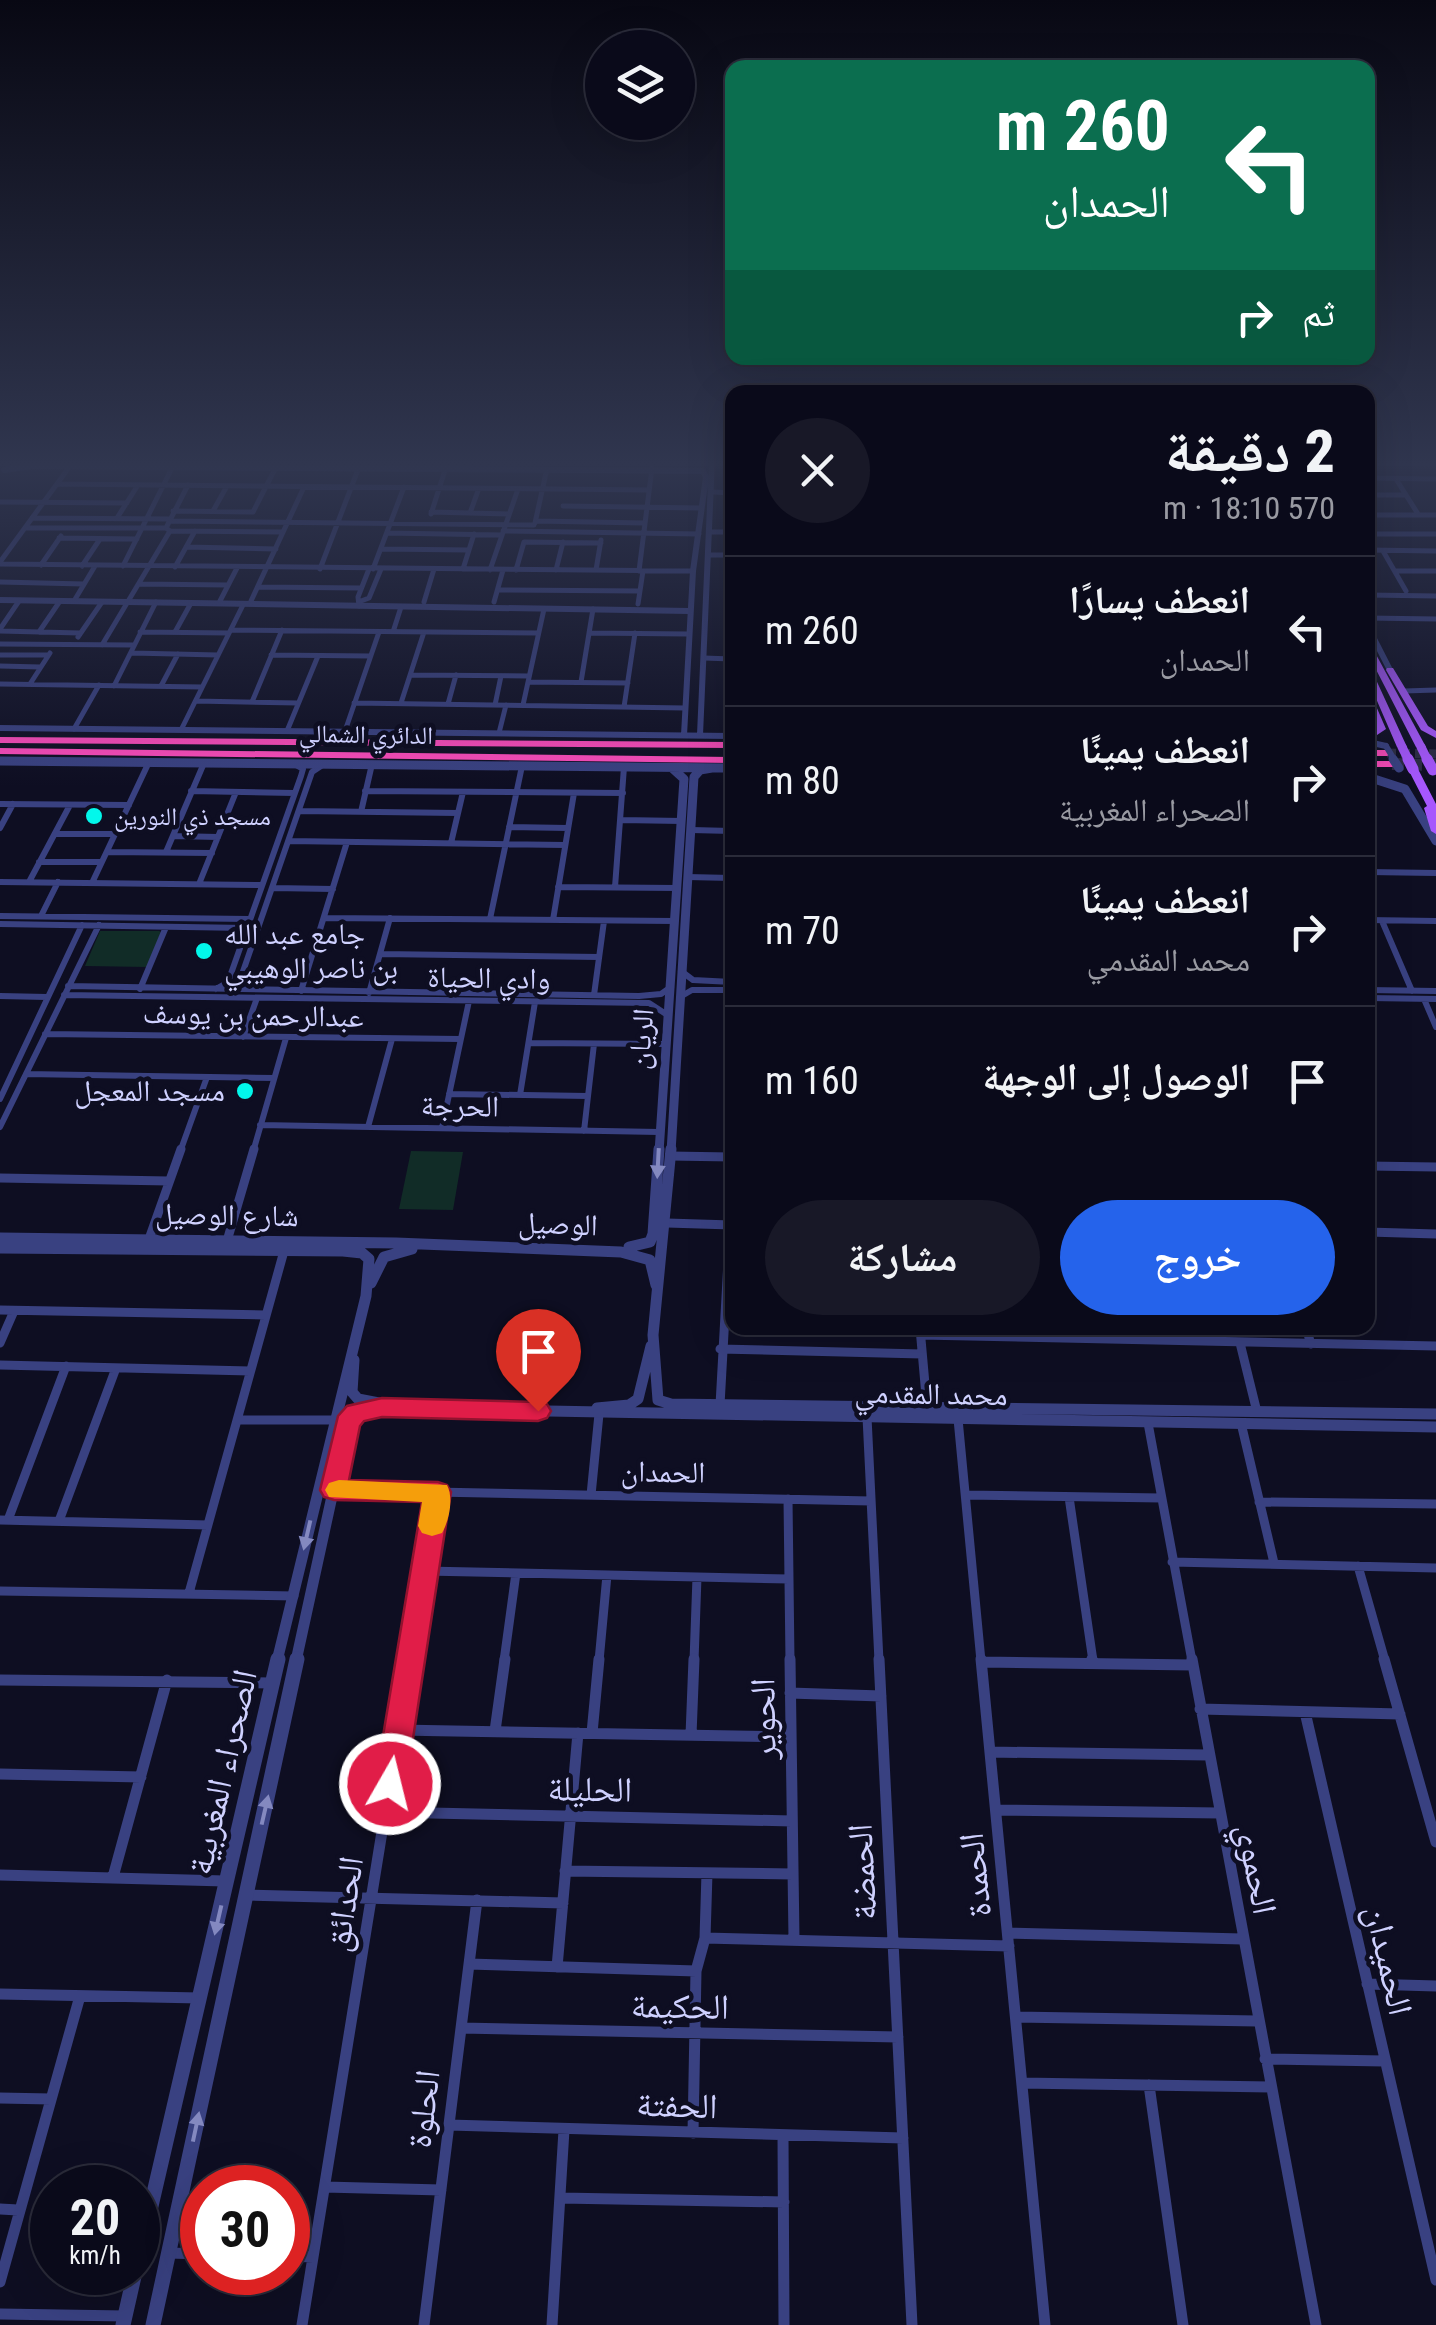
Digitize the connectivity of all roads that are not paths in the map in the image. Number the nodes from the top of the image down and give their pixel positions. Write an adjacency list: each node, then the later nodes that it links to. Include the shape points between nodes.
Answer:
1 (94, 568): 20 (street)
2 (147, 568): 21 (street)
3 (237, 568): 22 (street)
4 (268, 568): 23 (street)
5 (347, 568): 7 (street)
6 (709, 568): 80 (street)
7 (374, 569): 8 (street); 24 (street); 43 (street, via 370,598)
8 (434, 569): 9 (street); 39 (street)
9 (462, 569): 10 (street)
10 (490, 570): 11 (street)
11 (503, 570): 12 (street); 25 (street)
12 (516, 570): 13 (street)
13 (556, 570): 14 (street)
14 (596, 570): 16 (street)
15 (1395, 570): 18 (street); 27 (street)
16 (641, 571): 17 (street); 26 (street)
17 (692, 571): 46 (street)
18 (1436, 571)
19 (0, 582): 20 (street)
20 (84, 584): 35 (street)
21 (139, 584): 22 (street); 37 (street)
22 (228, 584): 32 (street)
23 (259, 586): 24 (street); 42 (street)
24 (360, 588): 43 (street)
25 (498, 590): 26 (street); 40 (street)
26 (640, 591): 44 (street)
27 (1406, 591): 28 (street); 30 (street)
28 (1375, 593)
29 (1375, 593): 30 (street)
30 (1436, 594)
31 (0, 600): 33 (street)
32 (220, 600): 41 (street); 42 (street)
33 (19, 601): 34 (street); 51 (street)
34 (60, 601): 35 (street); 54 (street)
35 (74, 601): 36 (street)
36 (102, 602): 37 (street); 61 (street)
37 (128, 602): 38 (street); 70 (street)
38 (156, 602): 41 (street); 55 (street)
39 (424, 602): 40 (street); 43 (street)
40 (494, 602): 44 (street)
41 (196, 603): 42 (street); 56 (street)
42 (247, 603): 43 (street); 53 (street)
43 (360, 604): 45 (street)
44 (638, 604): 46 (street)
45 (402, 607): 47 (street); 58 (street)
46 (690, 608): 48 (street); 65 (street)
47 (544, 609): 48 (street); 62 (street)
48 (593, 609): 60 (street)
49 (1375, 618): 50 (street)
50 (1432, 619): 64 (street)
51 (0, 630): 54 (street)
52 (282, 630): 53 (street); 57 (street); 75 (street)
53 (230, 631): 56 (street); 74 (street)
54 (39, 632): 61 (street)
55 (140, 632): 56 (street); 71 (street)
56 (175, 632)
57 (378, 632): 58 (street); 78 (street)
58 (393, 632): 59 (street)
59 (424, 632): 62 (street); 85 (street)
60 (589, 632): 63 (street); 89 (street)
61 (80, 633): 69 (street)
62 (538, 633): 88 (street)
63 (635, 633): 65 (street); 92 (street)
64 (1436, 633)
65 (688, 634): 111 (street)
66 (0, 644): 68 (street)
67 (1375, 644): 84 (street)
68 (55, 645): 69 (street); 76 (street)
69 (73, 645): 70 (street)
70 (102, 645): 71 (street)
71 (133, 649): 72 (street); 94 (street)
72 (178, 654): 74 (street); 95 (street)
73 (0, 655): 76 (street)
74 (218, 655): 96 (street)
75 (271, 655): 77 (street); 101 (street)
76 (48, 656): 83 (street)
77 (318, 656): 78 (street); 102 (street)
78 (370, 656): 103 (street)
79 (1375, 657): 84 (main road)
80 (704, 658): 81 (street); 121 (street)
81 (725, 658)
82 (0, 666): 83 (street)
83 (41, 667): 91 (street)
84 (1386, 672): 98 (main road); 147 (main road, bridge)
85 (410, 675): 86 (street); 104 (street)
86 (456, 676): 87 (street); 105 (street)
87 (501, 676): 88 (street); 106 (street)
88 (528, 679): 89 (street); 108 (street)
89 (580, 682): 92 (street)
90 (0, 684): 91 (street)
91 (30, 684): 93 (street)
92 (628, 684): 110 (street)
93 (99, 686): 94 (street); 123 (street)
94 (114, 686): 95 (street)
95 (160, 686): 96 (street)
96 (202, 687): 99 (street)
97 (1436, 690): 98 (street)
98 (1404, 691): 122 (main road, via 1424,728)
99 (196, 701): 101 (street); 112 (street)
100 (1375, 701): 155 (main road, bridge)
101 (252, 702): 102 (street)
102 (298, 703): 113 (street)
103 (354, 703): 104 (street); 114 (street)
104 (400, 704): 105 (street)
105 (448, 704): 106 (street)
106 (495, 704): 107 (street)
107 (506, 705): 108 (street); 116 (street)
108 (523, 705): 110 (street)
109 (1375, 706): 119 (main road, via 1381,728)
110 (624, 707): 111 (street)
111 (685, 708): 120 (street)
112 (181, 730): 113 (street, الدائري الشمالي); 123 (street, الدائري الشمالي)
113 (288, 731): 114 (street, الدائري الشمالي)
114 (345, 732): 115 (street, الدائري الشمالي)
115 (360, 732): 116 (street, الدائري الشمالي); 124 (highway)
116 (499, 733): 118 (street, الدائري الشمالي)
117 (0, 734): 123 (highway, الدائري الشمالي)
118 (618, 734): 120 (street, الدائري الشمالي); 127 (highway)
119 (1375, 734)
120 (684, 735): 121 (street, الدائري الشمالي)
121 (700, 736): 125 (street, الدائري الشمالي)
122 (1436, 736)
123 (73, 740): 124 (highway, الدائري الشمالي); 129 (highway, الدائري الشمالي); 130 (highway, الدائري الشمالي)
124 (212, 740): 126 (highway, الدائري الشمالي)
125 (725, 740)
126 (725, 741)
127 (725, 741)
128 (1375, 745): 132 (street)
129 (0, 755): 133 (street, الدائري الشمالي)
130 (227, 755): 136 (highway, الدائري الشمالي); 140 (highway)
131 (1375, 755): 132 (highway)
132 (1391, 758): 134 (highway); 149 (street, via 1396,773)
133 (149, 762): 135 (street, الدائري الشمالي); 165 (street)
134 (1375, 762)
135 (204, 763): 138 (street, الدائري الشمالي); 153 (street)
136 (725, 763)
137 (725, 763): 143 (highway)
138 (294, 764): 139 (street, الدائري الشمالي); 151 (street, via 304,769)
139 (326, 764): 140 (street, الدائري الشمالي); 152 (street)
140 (367, 764): 142 (street, الدائري الشمالي); 154 (street)
141 (725, 765): 146 (street, الدائري الشمالي)
142 (522, 766): 143 (street, الدائري الشمالي); 159 (street)
143 (575, 766): 144 (street, الدائري الشمالي)
144 (624, 767): 145 (street, الدائري الشمالي); 161 (street)
145 (662, 768): 146 (street, الدائري الشمالي); 148 (street)
146 (712, 768): 148 (street)
147 (1434, 773)
148 (689, 776): 171 (street, الريان); 175 (street, الريان)
149 (1375, 776)
150 (1375, 777): 183 (street, via 1407,787)
151 (299, 782): 152 (street); 157 (street)
152 (309, 782): 166 (street)
153 (191, 791): 156 (street); 180 (street)
154 (366, 791): 158 (street); 167 (street)
155 (1424, 791): 169 (main road); 177 (main road)
156 (236, 792): 157 (street); 181 (street)
157 (294, 792): 202 (street)
158 (463, 792): 159 (street); 168 (street)
159 (516, 792): 160 (street); 172 (street)
160 (574, 793): 161 (street); 174 (street)
161 (622, 793): 170 (street)
162 (0, 804): 163 (street)
163 (14, 804): 164 (street); 173 (street)
164 (70, 805): 165 (street); 178 (street)
165 (129, 806): 179 (street)
166 (300, 811): 167 (street); 182 (street)
167 (360, 812): 168 (street)
168 (458, 813): 185 (street)
169 (1436, 814)
170 (620, 820): 171 (street); 205 (street)
171 (682, 821): 206 (street, الريان)
172 (509, 827): 174 (street); 186 (street)
173 (0, 828)
174 (568, 828): 187 (street)
175 (691, 830): 176 (street); 195 (street, الريان)
176 (725, 831)
177 (1436, 831)
178 (55, 834): 179 (street); 191 (street)
179 (115, 834): 188 (street)
180 (173, 836): 181 (street); 189 (street)
181 (218, 837): 190 (street)
182 (290, 840): 184 (street); 204 (street)
183 (1436, 841)
184 (347, 842): 185 (street); 207 (street)
185 (451, 843): 186 (street)
186 (506, 844): 187 (street); 212 (street)
187 (565, 845): 203 (street)
188 (107, 852): 189 (street); 192 (street)
189 (166, 852): 190 (street)
190 (212, 853): 201 (street)
191 (39, 862): 192 (street); 198 (street)
192 (102, 862): 200 (street)
193 (1375, 872): 194 (street)
194 (1436, 872)
195 (687, 877): 196 (street); 229 (street, الريان)
196 (725, 878)
197 (0, 882): 198 (street)
198 (29, 882): 199 (street)
199 (58, 882): 200 (street); 209 (street)
200 (92, 883): 201 (street)
201 (200, 884): 202 (street)
202 (260, 885): 220 (street)
203 (558, 887): 205 (street); 213 (street)
204 (272, 888): 207 (street); 243 (street, via 239,984)
205 (615, 888): 206 (street)
206 (677, 888): 218 (street, الريان)
207 (332, 889): 210 (street)
208 (0, 916): 209 (street)
209 (41, 916): 219 (street)
210 (324, 918): 211 (street); 241 (street)
211 (390, 918): 212 (street); 227 (street)
212 (490, 918): 213 (street)
213 (554, 920): 214 (street)
214 (604, 920): 218 (street); 228 (street)
215 (1375, 920): 216 (street)
216 (1382, 920): 217 (street); 239 (street)
217 (1436, 921)
218 (674, 922): 234 (street, الريان)
219 (214, 923): 220 (street); 224 (street)
220 (248, 923): 237 (street, via 228,982)
221 (0, 924): 222 (street)
222 (82, 925): 223 (street); 225 (street)
223 (99, 926): 224 (street); 226 (street)
224 (166, 927): 236 (street)
225 (74, 944): 226 (street); 248 (street)
226 (89, 944): 232 (street)
227 (381, 954): 228 (street); 242 (street)
228 (598, 958): 247 (street)
229 (681, 971): 231 (street); 249 (street, الريان)
230 (725, 984): 233 (street)
231 (692, 985): 233 (street); 249 (street)
232 (68, 986): 240 (street, وادي الحياة); 246 (street)
233 (716, 986): 235 (street)
234 (671, 987): 251 (street, وادي الحياة); 255 (street, الريان)
235 (725, 988)
236 (140, 989): 237 (street, وادي الحياة); 240 (street, وادي الحياة)
237 (205, 989): 243 (street, وادي الحياة)
238 (1375, 990): 239 (street)
239 (1412, 991): 244 (street)
240 (95, 992): 243 (street, وادي الحياة); 246 (street, وادي الحياة)
241 (301, 992): 242 (street, وادي الحياة); 243 (street, وادي الحياة)
242 (369, 992): 247 (street, وادي الحياة)
243 (257, 994): 253 (street, وادي الحياة); 258 (street)
244 (1436, 995): 252 (street)
245 (0, 996): 248 (street)
246 (64, 996): 257 (street)
247 (594, 996): 251 (street, وادي الحياة)
248 (47, 997): 271 (street)
249 (680, 998): 269 (street, الريان)
250 (1375, 998): 252 (street)
251 (630, 999): 254 (street, وادي الحياة); 255 (street, وادي الحياة)
252 (1424, 999): 256 (street)
253 (468, 1000): 254 (street, وادي الحياة); 261 (street)
254 (535, 1002): 262 (street)
255 (669, 1016): 264 (street, الريان)
256 (1436, 1027)
257 (45, 1034): 258 (street, عبدالرحمن بن يوسف); 265 (street)
258 (243, 1037): 259 (street, عبدالرحمن بن يوسف)
259 (286, 1038): 260 (street, عبدالرحمن بن يوسف); 267 (street)
260 (392, 1039): 261 (street, عبدالرحمن بن يوسف); 276 (street)
261 (460, 1040): 270 (street)
262 (529, 1042): 263 (street); 272 (street)
263 (594, 1044): 264 (street); 273 (street)
264 (666, 1044): 268 (street, الريان)
265 (26, 1074): 266 (street); 275 (street)
266 (207, 1078): 267 (street); 285 (street)
267 (274, 1078): 274 (street)
268 (662, 1090): 269 (street); 279 (street, الريان)
269 (674, 1091): 280 (street, الريان)
270 (449, 1094): 272 (street); 277 (street)
271 (1, 1095)
272 (520, 1095): 273 (street)
273 (588, 1096): 278 (street)
274 (260, 1126): 276 (street, الحرجة); 292 (street)
275 (0, 1127)
276 (368, 1127): 277 (street, الحرجة)
277 (442, 1128): 278 (street, الحرجة)
278 (584, 1131): 279 (street, الحرجة)
279 (660, 1132): 296 (street, الريان, one-way to 296, via 650,1242)
280 (670, 1156): 281 (street); 286 (street, الريان)
281 (725, 1157)
282 (1375, 1166): 283 (street)
283 (1436, 1166)
284 (0, 1178): 285 (street)
285 (169, 1181): 291 (street)
286 (667, 1223): 287 (street); 300 (street, الريان)
287 (725, 1225)
288 (1375, 1232): 289 (street)
289 (1436, 1234)
290 (0, 1238): 293 (street, شارع الوصيل)
291 (150, 1239): 292 (street, شارع الوصيل); 293 (street, شارع الوصيل)
292 (228, 1240): 294 (street, شارع الوصيل)
293 (72, 1244): 295 (street, شارع الوصيل); 297 (street, شارع الوصيل)
294 (452, 1246): 296 (street, الوصيل); 299 (street, via 384,1258)
295 (0, 1248)
296 (563, 1248): 298 (street, الوصيل, via 636,1254)
297 (284, 1251): 299 (street, شارع الوصيل, via 362,1253 369,1259); 303 (street)
298 (652, 1268): 300 (street, الريان)
299 (366, 1296): 310 (street, الصحراء المغربية)
300 (658, 1296): 305 (street, الريان)
301 (0, 1310): 302 (street)
302 (14, 1311): 303 (street); 312 (street)
303 (266, 1316): 321 (street)
304 (725, 1316): 316 (street)
305 (654, 1330): 322 (street, محمد المقدمي, via 654,1388 664,1402); 325 (street, via 638,1400)
306 (921, 1335): 317 (street)
307 (1068, 1335): 311 (street)
308 (1141, 1335): 311 (street)
309 (1308, 1335): 314 (street)
310 (356, 1339): 323 (street); 334 (street, الصحراء المغربية)
311 (1142, 1340): 313 (street)
312 (0, 1343)
313 (1240, 1343): 314 (street); 327 (street)
314 (1311, 1344): 315 (street)
315 (1436, 1346)
316 (720, 1350): 317 (street); 322 (street)
317 (922, 1354): 324 (street)
318 (0, 1365): 319 (street)
319 (66, 1366): 320 (street); 348 (street)
320 (116, 1368): 321 (street); 349 (street)
321 (250, 1371): 333 (street)
322 (720, 1404): 326 (street, محمد المقدمي)
323 (357, 1406): 325 (street, محمد المقدمي); 338 (street, الصحراء المغربية)
324 (927, 1407): 326 (street, محمد المقدمي); 331 (street, محمد المقدمي)
325 (538, 1411): 328 (street, محمد المقدمي)
326 (806, 1411): 328 (street, محمد المقدمي); 330 (street, محمد المقدمي)
327 (1257, 1412): 329 (street, محمد المقدمي); 331 (street, محمد المقدمي)
328 (599, 1414): 340 (street)
329 (1436, 1414)
330 (867, 1417): 332 (street, محمد المقدمي); 345 (street, الحمضة)
331 (1219, 1418): 335 (street, محمد المقدمي); 336 (street, محمد المقدمي)
332 (958, 1419): 335 (street, محمد المقدمي); 341 (street, الحمدة)
333 (238, 1420): 334 (street); 350 (street)
334 (333, 1420): 362 (street, الصحراء المغربية, one-way to 362)
335 (1148, 1423): 343 (street, الحموي)
336 (1241, 1424): 337 (street, محمد المقدمي); 346 (street)
337 (1436, 1427)
338 (334, 1490): 339 (street, الحمدان); 366 (street, الصحراء المغربية)
339 (438, 1492): 340 (street, الحمدان); 355 (street, الحدائق)
340 (591, 1495): 344 (street, الحمدان)
341 (966, 1495): 342 (street); 363 (street, الحمدة)
342 (1069, 1497): 343 (street); 364 (street)
343 (1161, 1498): 351 (street, الحموي)
344 (788, 1499): 345 (street, الحمدان); 359 (street, الحوير)
345 (871, 1501): 372 (street, الحمضة)
346 (1259, 1502): 347 (street); 352 (street)
347 (1436, 1504)
348 (4, 1520): 349 (street)
349 (59, 1521): 350 (street)
350 (208, 1524): 361 (street)
351 (1172, 1562): 352 (street); 365 (street, الحموي)
352 (1274, 1563): 353 (street)
353 (1358, 1566): 354 (street); 375 (street)
354 (1436, 1568)
355 (425, 1571): 356 (street); 376 (street, الحدائق)
356 (516, 1573): 357 (street); 377 (street)
357 (606, 1575): 358 (street); 379 (street)
358 (697, 1577): 359 (street); 380 (street)
359 (789, 1579): 371 (street, الحوير)
360 (0, 1591): 361 (street)
361 (189, 1593): 362 (street)
362 (294, 1596): 369 (street, الصحراء المغربية)
363 (982, 1662): 364 (street); 382 (street, الحمدة)
364 (1093, 1664): 365 (street)
365 (1192, 1665): 373 (street, الحموي)
366 (296, 1671): 369 (street); 370 (street, الصحراء المغربية)
367 (0, 1680): 368 (street)
368 (168, 1680): 369 (street); 385 (street)
369 (274, 1680): 370 (street); 398 (street, الصحراء المغربية)
370 (292, 1687): 399 (street, الصحراء المغربية, one-way to 370)
371 (790, 1693): 372 (street); 381 (street, الحوير)
372 (881, 1696): 407 (street, الحمضة)
373 (1200, 1710): 374 (street); 383 (street, الحموي)
374 (1305, 1712): 375 (street); 411 (street, الحميدان)
375 (1400, 1714): 391 (street)
376 (398, 1730): 377 (street); 387 (street, الحدائق)
377 (495, 1732): 378 (street)
378 (578, 1733): 379 (street); 389 (street)
379 (592, 1733): 380 (street)
380 (692, 1735): 381 (street)
381 (791, 1737): 390 (street, الحوير)
382 (990, 1752): 383 (street); 386 (street, الحمدة)
383 (1208, 1755): 388 (street, الحموي)
384 (0, 1774): 385 (street)
385 (141, 1777): 397 (street)
386 (996, 1810): 388 (street); 405 (street, الحمدة)
387 (386, 1812): 389 (street, الحليلة); 400 (street, الحدائق)
388 (1219, 1813): 406 (street, الحموي)
389 (571, 1816): 390 (street, الحليلة); 393 (street)
390 (792, 1820): 395 (street, الحوير)
391 (1433, 1824): 392 (street)
392 (1436, 1842)
393 (565, 1871): 394 (street); 402 (street)
394 (707, 1873): 395 (street); 403 (street)
395 (793, 1874): 404 (street, الحوير)
396 (0, 1875): 397 (street)
397 (113, 1877): 398 (street)
398 (227, 1881): 415 (street, الصحراء المغربية, one-way to 415)
399 (245, 1894): 400 (street); 440 (street, الصحراء المغربية, one-way to 399)
400 (372, 1898): 401 (street); 434 (street, الحدائق)
401 (477, 1900): 402 (street); 408 (street, الحلوة)
402 (562, 1902): 409 (street)
403 (704, 1938): 404 (street); 410 (street)
404 (794, 1939): 407 (street)
405 (1008, 1939): 406 (street); 407 (street); 416 (street, الحمدة)
406 (1242, 1939): 417 (street, الحموي)
407 (893, 1941): 420 (street, الحمضة)
408 (469, 1964): 409 (street); 418 (street, الحلوة)
409 (557, 1967): 410 (street)
410 (696, 1971): 419 (street)
411 (1367, 1984): 412 (street); 422 (street, الحميدان)
412 (1436, 1986)
413 (0, 1994): 414 (street)
414 (80, 1996): 415 (street); 427 (street)
415 (201, 1998): 433 (street, الصحراء المغربية)
416 (1016, 2017): 417 (street); 423 (street, الحمدة)
417 (1258, 2021): 421 (street, الحموي)
418 (461, 2028): 419 (street, الحكيمة); 428 (street, الحلوة)
419 (696, 2034): 420 (street, الحكيمة); 430 (street)
420 (898, 2037): 432 (street, الحمضة)
421 (1265, 2059): 422 (street); 425 (street, الحموي)
422 (1384, 2061): 444 (street, الحميدان)
423 (1022, 2083): 424 (street); 455 (street, الحمدة)
424 (1149, 2086): 425 (street); 456 (street)
425 (1270, 2088): 457 (street, الحموي)
426 (0, 2098): 427 (street)
427 (51, 2099): 439 (street)
428 (449, 2125): 429 (street, الحفتة); 435 (street, الحلوة)
429 (564, 2130): 430 (street, الحفتة); 436 (street)
430 (693, 2133): 431 (street, الحفتة)
431 (783, 2136): 432 (street, الحفتة); 437 (street)
432 (902, 2138): 454 (street, الحمضة)
433 (160, 2170)
434 (325, 2187): 435 (street); 443 (street, الحدائق)
435 (441, 2190): 451 (street, الحلوة)
436 (561, 2198): 437 (street); 452 (street)
437 (784, 2202): 453 (street)
438 (0, 2209): 439 (street)
439 (18, 2210): 445 (street)
440 (169, 2253): 441 (street); 449 (street, الصحراء المغربية)
441 (180, 2253)
442 (310, 2257): 443 (street)
443 (313, 2257): 450 (street, الحدائق)
444 (1436, 2280)
445 (0, 2282)
446 (130, 2295): 448 (street)
447 (0, 2314): 448 (street)
448 (124, 2321)
449 (152, 2325)
450 (302, 2325)
451 (424, 2325)
452 (552, 2325)
453 (784, 2325)
454 (912, 2325)
455 (1046, 2325)
456 (1183, 2325)
457 (1316, 2325)

